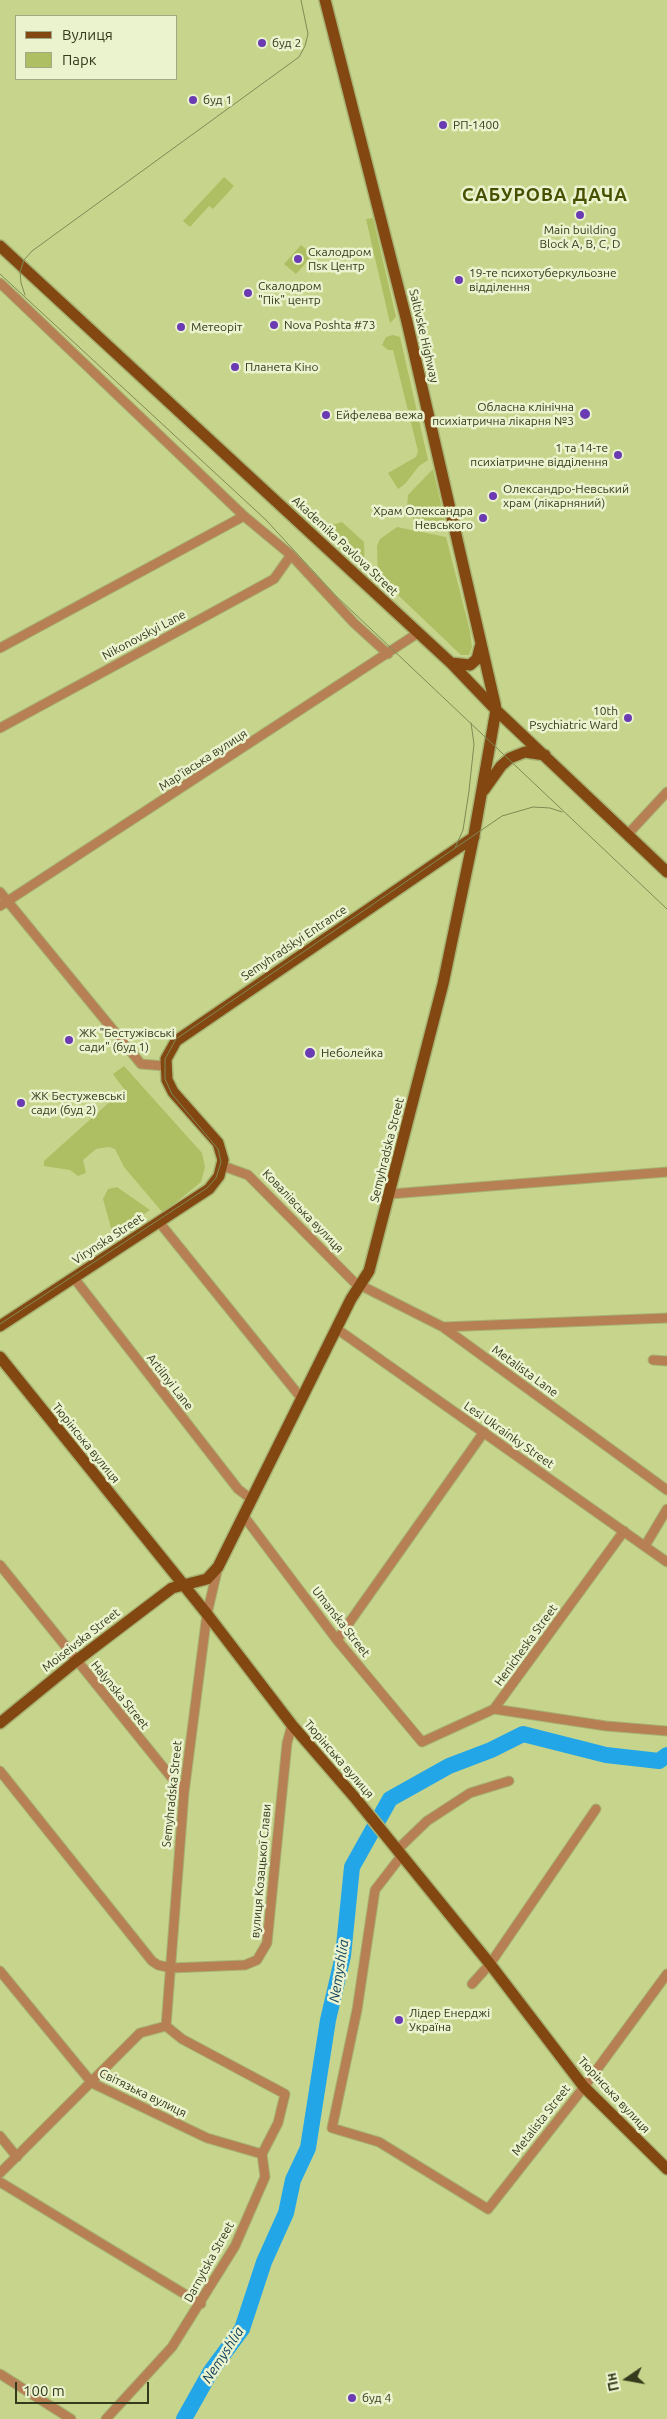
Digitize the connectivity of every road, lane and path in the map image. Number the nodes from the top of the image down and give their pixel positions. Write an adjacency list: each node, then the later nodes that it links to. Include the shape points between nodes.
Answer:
1 (325, 0): 7 (main road, Saltivske Highway, via 407,322)
2 (0, 246): 6 (main road, Akademika Pavlova Street)
3 (0, 283): 4 (street)
4 (244, 516): 5 (street); 8 (street)
5 (291, 555): 9 (street, via 354,623); 12 (street, Nikonovskyi Lane, via 274,579)
6 (418, 633): 9 (street, Мар'ївська вулиця); 10 (main road, Akademika Pavlova Street)
7 (480, 643): 10 (main road, via 474,663 465,666); 11 (main road, Saltivske Highway)
8 (0, 648)
9 (388, 654): 20 (street, Мар'ївська вулиця)
10 (451, 663): 11 (main road, Akademika Pavlova Street)
11 (496, 710): 13 (main road, Akademika Pavlova Street); 14 (main road, Semyhradska Street)
12 (0, 728)
13 (545, 755): 14 (main road, via 525,752 510,758); 16 (main road, Akademika Pavlova Street)
14 (483, 791): 17 (main road, Semyhradska Street)
15 (667, 792): 16 (street)
16 (628, 834): 18 (main road, Akademika Pavlova Street)
17 (474, 837): 21 (main road, Semyhradskyi Entrance, via 176,1041); 24 (main road, Semyhradska Street, via 443,984)
18 (667, 872)
19 (0, 892): 20 (street)
20 (4, 904): 21 (street, via 141,1064)
21 (165, 1066): 22 (main road, via 173,1092 218,1143)
22 (222, 1166): 25 (main road, Virynska Street, via 211,1187); 27 (street, Ковалівська вулиця, via 248,1175 350,1279)
23 (667, 1172): 24 (street)
24 (390, 1194): 27 (main road, Semyhradska Street, via 369,1271)
25 (158, 1222): 26 (main road, Virynska Street); 35 (street)
26 (74, 1278): 29 (main road, Virynska Street); 38 (street, Artilnyi Lane, via 238,1489)
27 (361, 1286): 30 (street, Metalista Lane); 31 (main road, Semyhradska Street)
28 (667, 1318): 30 (street)
29 (0, 1326)
30 (443, 1327): 37 (street, Metalista Lane)
31 (337, 1329): 35 (main road, Semyhradska Street); 36 (street, Lesi Ukrainky Street)
32 (0, 1357): 46 (main road, Тюрінська вулиця)
33 (653, 1360): 34 (street)
34 (667, 1361)
35 (302, 1399): 38 (main road, Semyhradska Street)
36 (484, 1432): 41 (street, Lesi Ukrainky Street); 48 (street)
37 (667, 1490)
38 (251, 1499): 40 (main road, Semyhradska Street)
39 (667, 1508): 42 (street)
40 (243, 1515): 45 (main road, Semyhradska Street); 48 (street, Umanska Street)
41 (624, 1531): 42 (street, Lesi Ukrainky Street); 50 (street, Henicheska Street)
42 (645, 1546): 43 (street, Lesi Ukrainky Street)
43 (667, 1562)
44 (0, 1565): 49 (street, Halynska Street)
45 (218, 1567): 46 (main road, via 206,1578); 47 (street, Semyhradska Street)
46 (183, 1585): 47 (main road, Тюрінська вулиця); 49 (main road, Moiseivska Street, via 172,1588)
47 (207, 1614): 52 (main road, Тюрінська вулиця); 57 (street, Semyhradska Street)
48 (337, 1640): 54 (street, Umanska Street)
49 (76, 1661): 51 (main road, Moiseivska Street); 57 (street, Halynska Street)
50 (494, 1709): 53 (street, via 606,1726); 54 (street, Henicheska Street)
51 (0, 1723)
52 (292, 1725): 59 (main road, Тюрінська вулиця); 61 (street, вулиця Козацької Слави, via 286,1743 265,1950 257,1960 245,1965)
53 (667, 1730)
54 (422, 1742)
55 (0, 1771): 61 (street, via 152,1961)
56 (509, 1781): 59 (street, via 470,1793 427,1821)
57 (184, 1793): 61 (street, Semyhradska Street)
58 (596, 1809): 60 (street)
59 (397, 1849): 60 (main road, Тюрінська вулиця); 67 (street, Metalista Street, via 375,1890 357,2010 332,2128 379,2142 488,2209)
60 (490, 1964): 64 (street); 67 (main road, Тюрінська вулиця)
61 (170, 1968): 65 (street, Semyhradska Street)
62 (0, 1971): 66 (street, Світязька вулиця)
63 (667, 1974): 67 (street, Metalista Street)
64 (472, 1984)
65 (166, 2026): 66 (street, via 140,2034); 69 (street, via 182,2039 285,2094 278,2123)
66 (92, 2083): 69 (street, Світязька вулиця, via 207,2138); 70 (street)
67 (584, 2087): 71 (main road, Тюрінська вулиця)
68 (0, 2136): 70 (street)
69 (262, 2154): 74 (street, Darnytska Street, via 264,2177 235,2246)
70 (17, 2157): 72 (street)
71 (667, 2169)
72 (0, 2174)
73 (0, 2182): 74 (street)
74 (201, 2304): 77 (street, Darnytska Street, via 172,2346)
75 (0, 2374): 76 (street)
76 (71, 2419)
77 (106, 2419)

